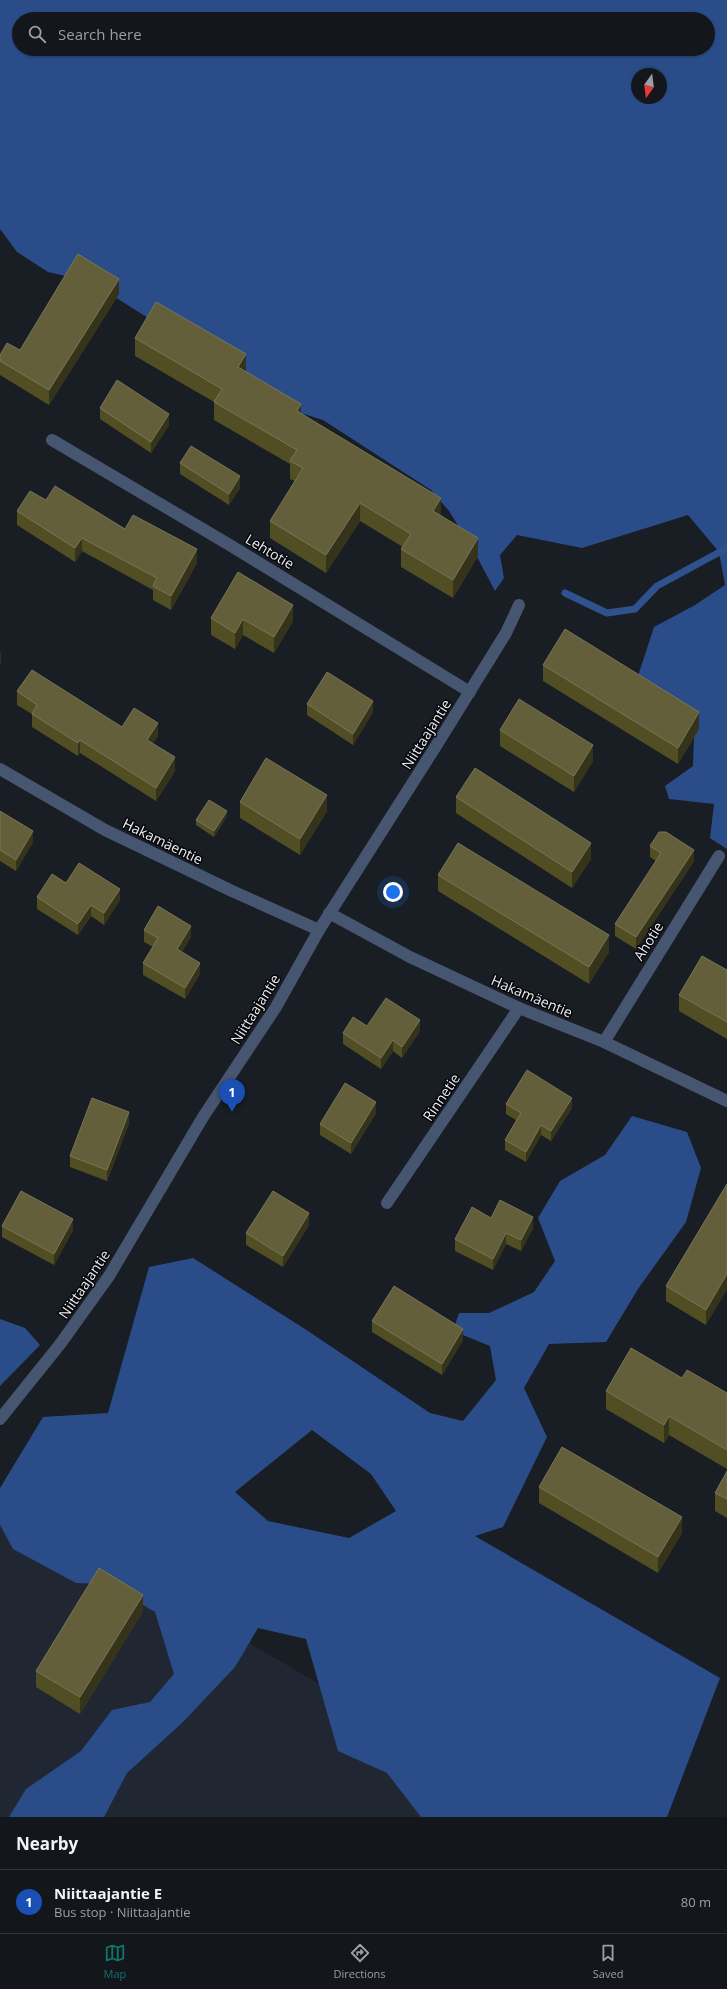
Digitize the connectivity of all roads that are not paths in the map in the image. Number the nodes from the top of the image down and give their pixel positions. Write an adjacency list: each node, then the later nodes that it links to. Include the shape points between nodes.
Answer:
1 (52, 440): 3 (street, Lehtotie)
2 (519, 605): 3 (street, Niittaajantie, via 506,633)
3 (470, 692): 6 (street, Niittaajantie)
4 (0, 769): 7 (street, Hakamäentie, via 105,830)
5 (719, 856): 9 (street, Ahotie)
6 (329, 913): 7 (street, Niittaajantie); 8 (street, Hakamäentie, via 410,957)
7 (319, 930): 12 (street, Niittaajantie, via 276,1007 203,1117 109,1276 61,1343)
8 (519, 1008): 9 (street, Hakamäentie); 11 (street, Rinnetie)
9 (604, 1042): 10 (street, Hakamäentie)
10 (727, 1101)
11 (387, 1203)
12 (0, 1419)

